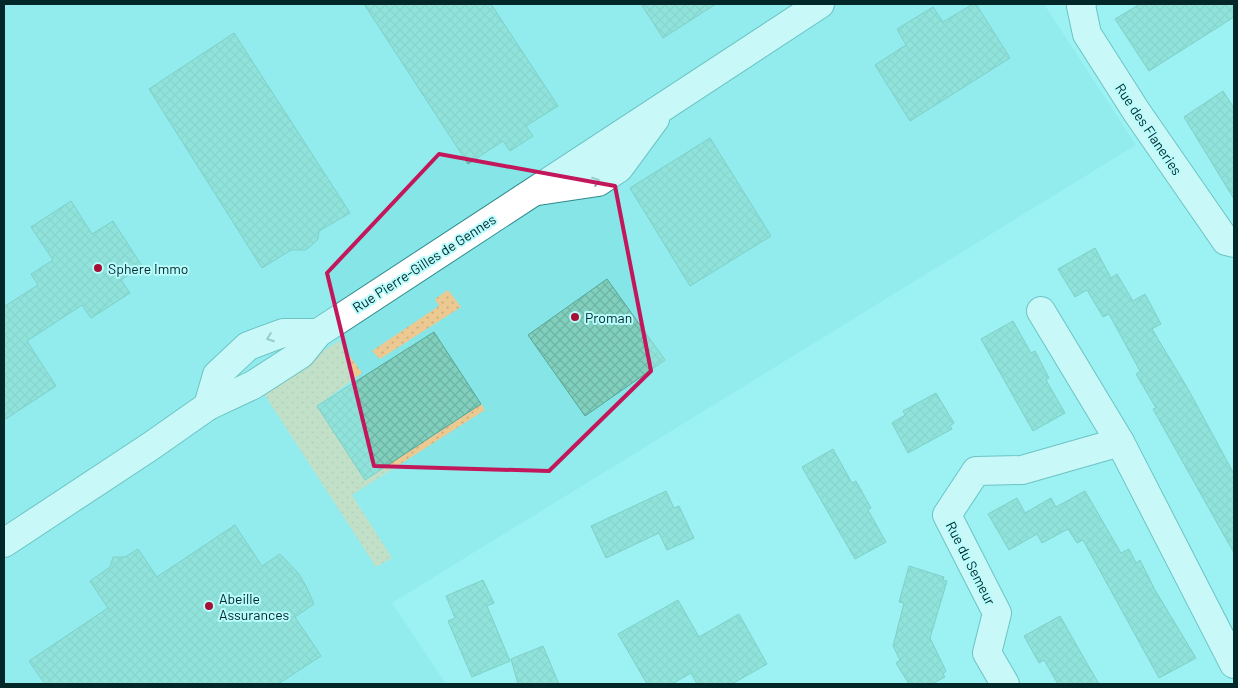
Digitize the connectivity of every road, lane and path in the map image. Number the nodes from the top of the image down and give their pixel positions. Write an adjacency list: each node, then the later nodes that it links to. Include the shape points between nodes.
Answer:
1 (820, 4): 5 (street, Rue Pierre-Gilles de Gennes, via 665,105 619,168 598,182 531,192)
2 (1082, 4): 3 (street, Rue des Flaneries, via 1087,34 1226,241)
3 (1234, 243)
4 (1040, 311): 7 (street)
5 (318, 333): 6 (street, Rue Pierre-Gilles de Gennes, via 301,354 253,385); 6 (street, one-way to 6, via 283,333 248,346 217,375)
6 (208, 406): 8 (street, Rue Pierre-Gilles de Gennes)
7 (1120, 442): 9 (street); 10 (street, Rue du Semeur, via 1022,470 976,471 947,515 997,613 987,653)
8 (4, 543)
9 (1234, 664)
10 (1005, 684)

